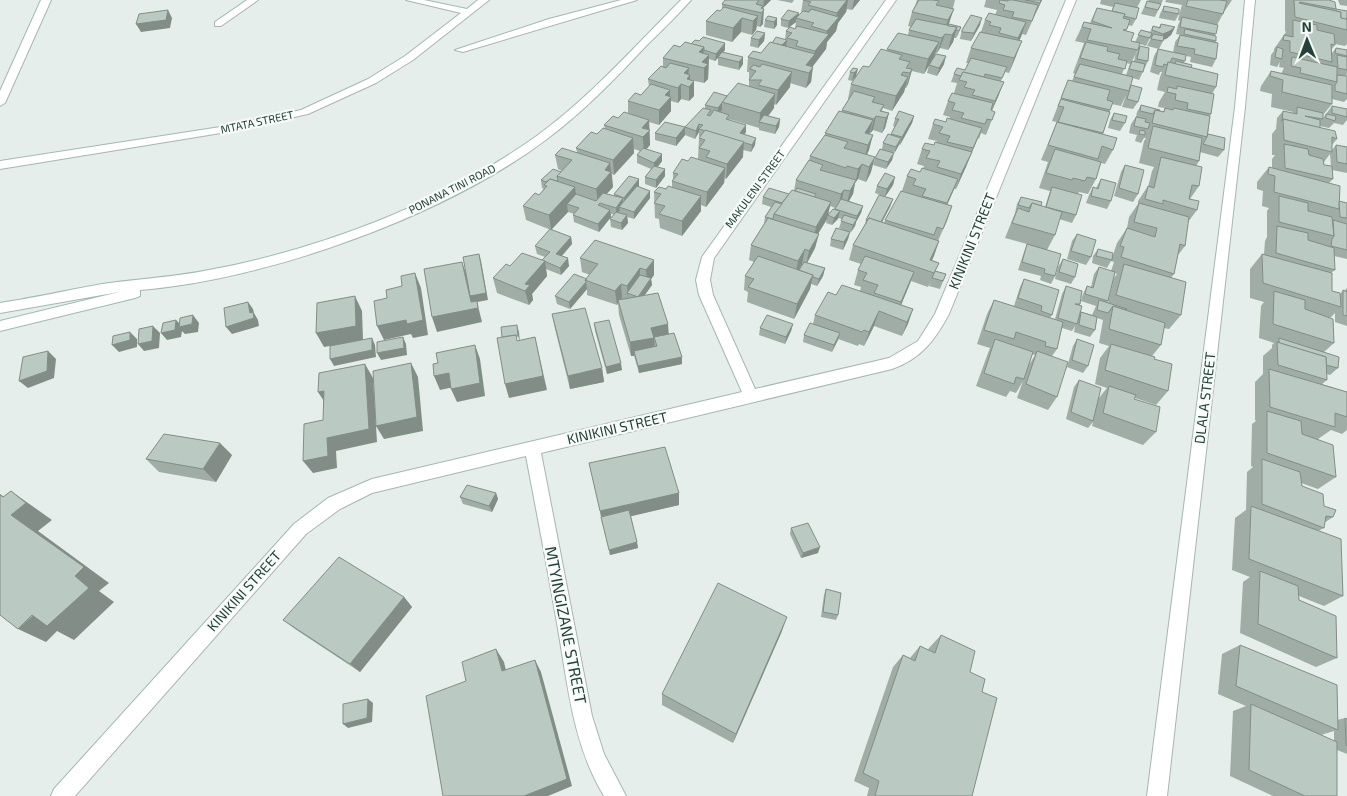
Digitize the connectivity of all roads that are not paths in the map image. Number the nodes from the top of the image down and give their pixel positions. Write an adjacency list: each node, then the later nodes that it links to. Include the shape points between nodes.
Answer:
1 (46, 0): 13 (street)
2 (253, 0): 11 (street)
3 (411, 0): 10 (street)
4 (484, 0): 10 (street, MTATA STREET)
5 (632, 0): 12 (street)
6 (686, 0): 15 (street, PONANA TINI ROAD, via 591,94 543,136 507,161 405,213 298,253)
7 (891, 0): 18 (street, MAKULENI STREET, via 708,257 703,280 706,295)
8 (1070, 0): 18 (street, KINIKINI STREET, via 942,314 925,344 892,364)
9 (1250, 0): 22 (street, DLALA STREET, via 1240,108)
10 (468, 12): 14 (street, MTATA STREET, via 409,58 332,101 304,112 227,129)
11 (218, 24)
12 (460, 50)
13 (0, 103)
14 (0, 165)
15 (165, 283): 16 (street, PONANA TINI ROAD, via 104,289); 17 (street, PONANA TINI ROAD)
16 (0, 308)
17 (0, 326)
18 (751, 396): 19 (street, KINIKINI STREET)
19 (532, 448): 20 (street, KINIKINI STREET, via 372,486 329,504 275,556); 21 (street, MTYINGIZANE STREET, via 580,700 593,753 604,779)
20 (61, 796)
21 (616, 796)
22 (1157, 796)

